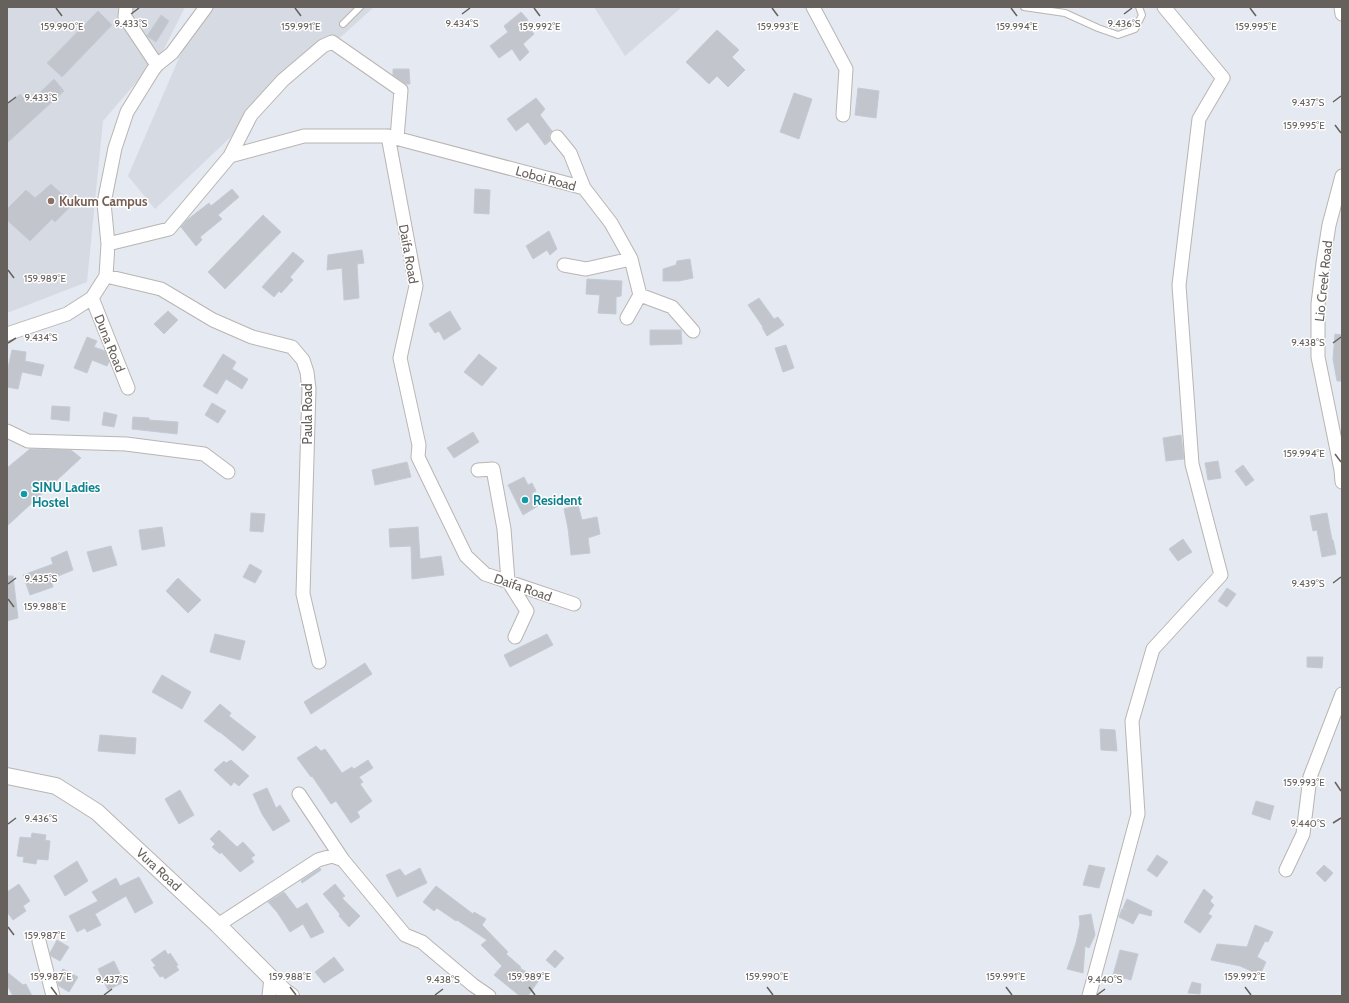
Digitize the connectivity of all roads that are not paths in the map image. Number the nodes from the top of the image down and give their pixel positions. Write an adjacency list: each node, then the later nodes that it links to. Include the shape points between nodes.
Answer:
1 (126, 7): 11 (street, via 125,17)
2 (206, 7): 11 (street, via 172,53)
3 (360, 7): 10 (lane)
4 (813, 7): 12 (street, via 846,69)
5 (1024, 7): 6 (lane, via 1065,13 1118,35 1135,29 1142,15)
6 (1139, 7)
7 (1164, 7): 48 (street, via 1223,78 1199,119 1179,285 1192,464 1221,575 1153,649 1132,721 1138,814)
8 (1341, 7): 9 (street)
9 (1342, 14)
10 (343, 24)
11 (157, 65): 18 (street, via 127,112 115,148 104,203)
12 (843, 115)
13 (392, 137): 15 (street, via 304,136); 15 (street, Daifa Road, via 401,90 332,42 323,46 283,80 251,115); 17 (street, Loboi Road); 32 (street, Daifa Road, via 416,286 400,358 419,445 418,457 466,556 485,574)
14 (557, 137): 17 (street, via 570,153)
15 (230, 156): 18 (street, via 169,229)
16 (1342, 176): 31 (street, Lio Creek Road, via 1329,225 1318,304 1318,357)
17 (584, 188): 19 (street, Loboi Road, via 611,223)
18 (108, 244): 21 (street)
19 (631, 259): 20 (street, via 586,269); 22 (street, Loboi Road)
20 (564, 265)
21 (106, 276): 23 (street); 35 (street, Paula Road, via 162,289 213,320 252,337 292,347 303,360 309,388 303,594)
22 (640, 295): 24 (street); 25 (street, via 672,307)
23 (92, 298): 26 (street, via 67,314); 27 (street, Duna Road)
24 (627, 318)
25 (693, 331)
26 (7, 334)
27 (128, 388)
28 (7, 431): 30 (street, via 28,441 126,444 204,454)
29 (478, 470): 32 (street, via 493,469 504,528)
30 (228, 472)
31 (1342, 482)
32 (508, 581): 33 (street, Daifa Road); 34 (street, via 527,611)
33 (574, 604)
34 (515, 637)
35 (319, 662)
36 (1342, 694): 40 (street, via 1310,777 1303,834)
37 (7, 776): 41 (street, Vura Road, via 56,786 97,812)
38 (299, 794): 39 (street)
39 (343, 860): 41 (street, via 332,856 318,860); 47 (street, via 405,935 422,942)
40 (1286, 870)
41 (218, 925): 43 (street, Vura Road)
42 (39, 941): 44 (street)
43 (271, 978): 45 (street); 46 (street, Vura Road)
44 (53, 996)
45 (269, 996)
46 (291, 996)
47 (489, 996)
48 (1089, 996)

